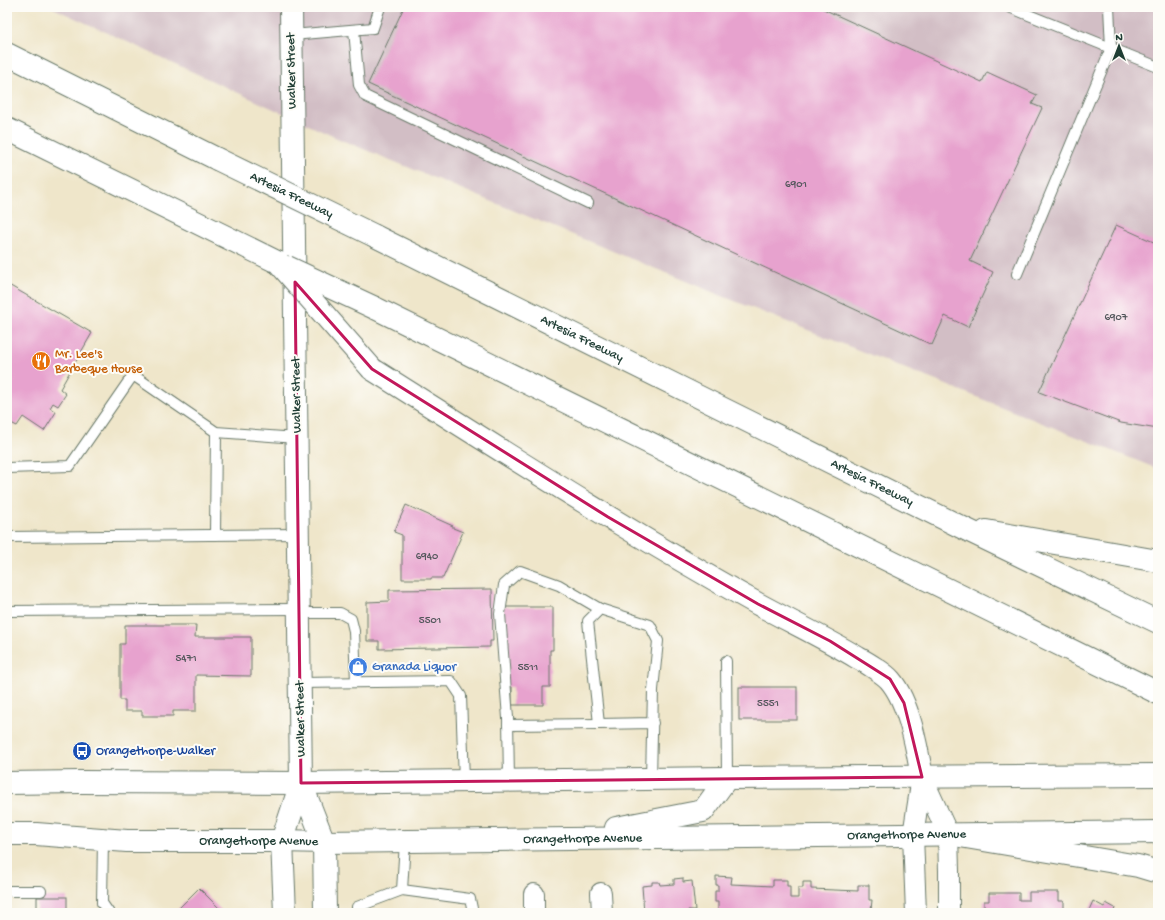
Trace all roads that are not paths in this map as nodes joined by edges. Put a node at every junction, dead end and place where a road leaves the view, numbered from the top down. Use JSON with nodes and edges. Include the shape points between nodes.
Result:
{"nodes":[{"id":1,"x":292,"y":7,"type":"edge"},
{"id":2,"x":380,"y":7,"type":"edge"},
{"id":3,"x":1009,"y":7,"type":"edge"},
{"id":4,"x":1109,"y":7,"type":"edge"},
{"id":5,"x":354,"y":30,"type":"junction"},
{"id":6,"x":292,"y":35,"type":"junction"},
{"id":7,"x":1111,"y":48,"type":"junction"},
{"id":8,"x":7,"y":54,"type":"edge"},
{"id":9,"x":1158,"y":67,"type":"edge"},
{"id":10,"x":7,"y":129,"type":"edge"},
{"id":11,"x":588,"y":203,"type":"dead end"},
{"id":12,"x":279,"y":263,"type":"junction"},
{"id":13,"x":1017,"y":274,"type":"dead end"},
{"id":14,"x":216,"y":432,"type":"junction"},
{"id":15,"x":297,"y":438,"type":"junction"},
{"id":16,"x":7,"y":468,"type":"edge"},
{"id":17,"x":959,"y":526,"type":"junction"},
{"id":18,"x":298,"y":534,"type":"junction"},
{"id":19,"x":215,"y":535,"type":"junction"},
{"id":20,"x":7,"y":537,"type":"edge"},
{"id":21,"x":1158,"y":561,"type":"edge"},
{"id":22,"x":600,"y":609,"type":"junction"},
{"id":23,"x":7,"y":611,"type":"edge"},
{"id":24,"x":299,"y":611,"type":"junction"},
{"id":25,"x":1158,"y":622,"type":"edge"},
{"id":26,"x":726,"y":661,"type":"dead end"},
{"id":27,"x":356,"y":682,"type":"junction"},
{"id":28,"x":300,"y":683,"type":"junction"},
{"id":29,"x":1158,"y":693,"type":"edge"},
{"id":30,"x":652,"y":723,"type":"junction"},
{"id":31,"x":599,"y":724,"type":"junction"},
{"id":32,"x":508,"y":725,"type":"junction"},
{"id":33,"x":1158,"y":775,"type":"edge"},
{"id":34,"x":922,"y":777,"type":"junction"},
{"id":35,"x":727,"y":778,"type":"junction"},
{"id":36,"x":651,"y":779,"type":"junction"},
{"id":37,"x":464,"y":781,"type":"junction"},
{"id":38,"x":509,"y":781,"type":"junction"},
{"id":39,"x":7,"y":783,"type":"edge"},
{"id":40,"x":302,"y":783,"type":"junction"},
{"id":41,"x":1158,"y":832,"type":"edge"},
{"id":42,"x":7,"y":834,"type":"edge"},
{"id":43,"x":948,"y":834,"type":"junction"},
{"id":44,"x":913,"y":835,"type":"junction"},
{"id":45,"x":103,"y":839,"type":"junction"},
{"id":46,"x":566,"y":839,"type":"junction"},
{"id":47,"x":282,"y":841,"type":"junction"},
{"id":48,"x":324,"y":842,"type":"junction"},
{"id":49,"x":405,"y":842,"type":"junction"},
{"id":50,"x":1158,"y":872,"type":"edge"},
{"id":51,"x":402,"y":890,"type":"junction"},
{"id":52,"x":7,"y":891,"type":"edge"},
{"id":53,"x":41,"y":891,"type":"dead end"},
{"id":54,"x":601,"y":893,"type":"dead end"},
{"id":55,"x":109,"y":913,"type":"edge"},
{"id":56,"x":285,"y":913,"type":"edge"},
{"id":57,"x":325,"y":913,"type":"edge"},
{"id":58,"x":357,"y":913,"type":"edge"},
{"id":59,"x":473,"y":913,"type":"edge"},
{"id":60,"x":602,"y":913,"type":"edge"},
{"id":61,"x":916,"y":913,"type":"edge"},
{"id":62,"x":949,"y":913,"type":"edge"}],
"edges":[{"from":1,"to":6,"type":"main road","name":"Walker Street"},
{"from":2,"to":5,"type":"lane","via":[[373,28]]},
{"from":3,"to":7,"type":"lane"},
{"from":4,"to":7,"type":"lane"},
{"from":5,"to":6,"type":"lane"},
{"from":5,"to":11,"type":"lane","via":[[359,85],[365,96]]},
{"from":6,"to":15,"type":"main road","name":"Walker Street"},
{"from":7,"to":9,"type":"lane"},
{"from":7,"to":13,"type":"lane"},
{"from":8,"to":17,"type":"main road","name":"Artesia Freeway","bridge":true},
{"from":10,"to":12,"type":"main road"},
{"from":12,"to":29,"type":"main road","bridge":true},
{"from":12,"to":34,"type":"main road","bridge":true,"via":[[372,369],[608,517],[758,604],[830,641],[890,679],[904,703]]},
{"from":14,"to":15,"type":"lane"},
{"from":14,"to":16,"type":"lane","via":[[133,375],[70,466]]},
{"from":14,"to":19,"type":"lane"},
{"from":15,"to":18,"type":"main road","name":"Walker Street"},
{"from":17,"to":21,"type":"main road"},
{"from":17,"to":25,"type":"main road","name":"Artesia Freeway"},
{"from":18,"to":19,"type":"lane"},
{"from":18,"to":24,"type":"main road","name":"Walker Street"},
{"from":19,"to":20,"type":"lane"},
{"from":22,"to":30,"type":"lane","via":[[650,625],[658,641]]},
{"from":22,"to":31,"type":"lane","via":[[588,621]]},
{"from":22,"to":32,"type":"lane","via":[[559,585],[520,571],[504,585],[500,614]]},
{"from":23,"to":24,"type":"lane"},
{"from":24,"to":27,"type":"lane","via":[[340,613],[351,619],[354,631]]},
{"from":24,"to":28,"type":"main road","name":"Walker Street"},
{"from":26,"to":35,"type":"lane"},
{"from":27,"to":28,"type":"lane"},
{"from":27,"to":37,"type":"lane","via":[[451,680],[461,696]]},
{"from":28,"to":40,"type":"main road","name":"Walker Street"},
{"from":30,"to":31,"type":"lane"},
{"from":30,"to":36,"type":"lane"},
{"from":31,"to":32,"type":"lane"},
{"from":32,"to":38,"type":"lane"},
{"from":33,"to":34,"type":"main road"},
{"from":34,"to":35,"type":"main road"},
{"from":34,"to":43,"type":"street"},
{"from":34,"to":44,"type":"street"},
{"from":35,"to":36,"type":"main road"},
{"from":35,"to":46,"type":"main road","via":[[703,810]]},
{"from":36,"to":38,"type":"main road"},
{"from":37,"to":38,"type":"main road"},
{"from":37,"to":40,"type":"main road"},
{"from":39,"to":40,"type":"main road"},
{"from":40,"to":47,"type":"main road","name":"Walker Street"},
{"from":40,"to":48,"type":"main road","name":"Walker Street"},
{"from":41,"to":43,"type":"main road","name":"Orangethorpe Avenue"},
{"from":42,"to":45,"type":"main road","name":"Orangethorpe Avenue"},
{"from":43,"to":44,"type":"main road","name":"Orangethorpe Avenue"},
{"from":43,"to":50,"type":"main road","via":[[1138,866]]},
{"from":43,"to":62,"type":"street"},
{"from":44,"to":46,"type":"main road","name":"Orangethorpe Avenue"},
{"from":44,"to":61,"type":"street"},
{"from":45,"to":47,"type":"main road","name":"Orangethorpe Avenue"},
{"from":45,"to":55,"type":"lane","via":[[102,903]]},
{"from":46,"to":49,"type":"main road","name":"Orangethorpe Avenue"},
{"from":47,"to":48,"type":"main road","name":"Orangethorpe Avenue"},
{"from":47,"to":56,"type":"main road","name":"Walker Street"},
{"from":48,"to":49,"type":"main road","name":"Orangethorpe Avenue"},
{"from":48,"to":57,"type":"main road","name":"Walker Street"},
{"from":49,"to":51,"type":"lane"},
{"from":51,"to":58,"type":"lane","via":[[357,907]]},
{"from":51,"to":59,"type":"lane","via":[[470,899]]},
{"from":52,"to":53,"type":"lane"},
{"from":54,"to":60,"type":"street"}]}
